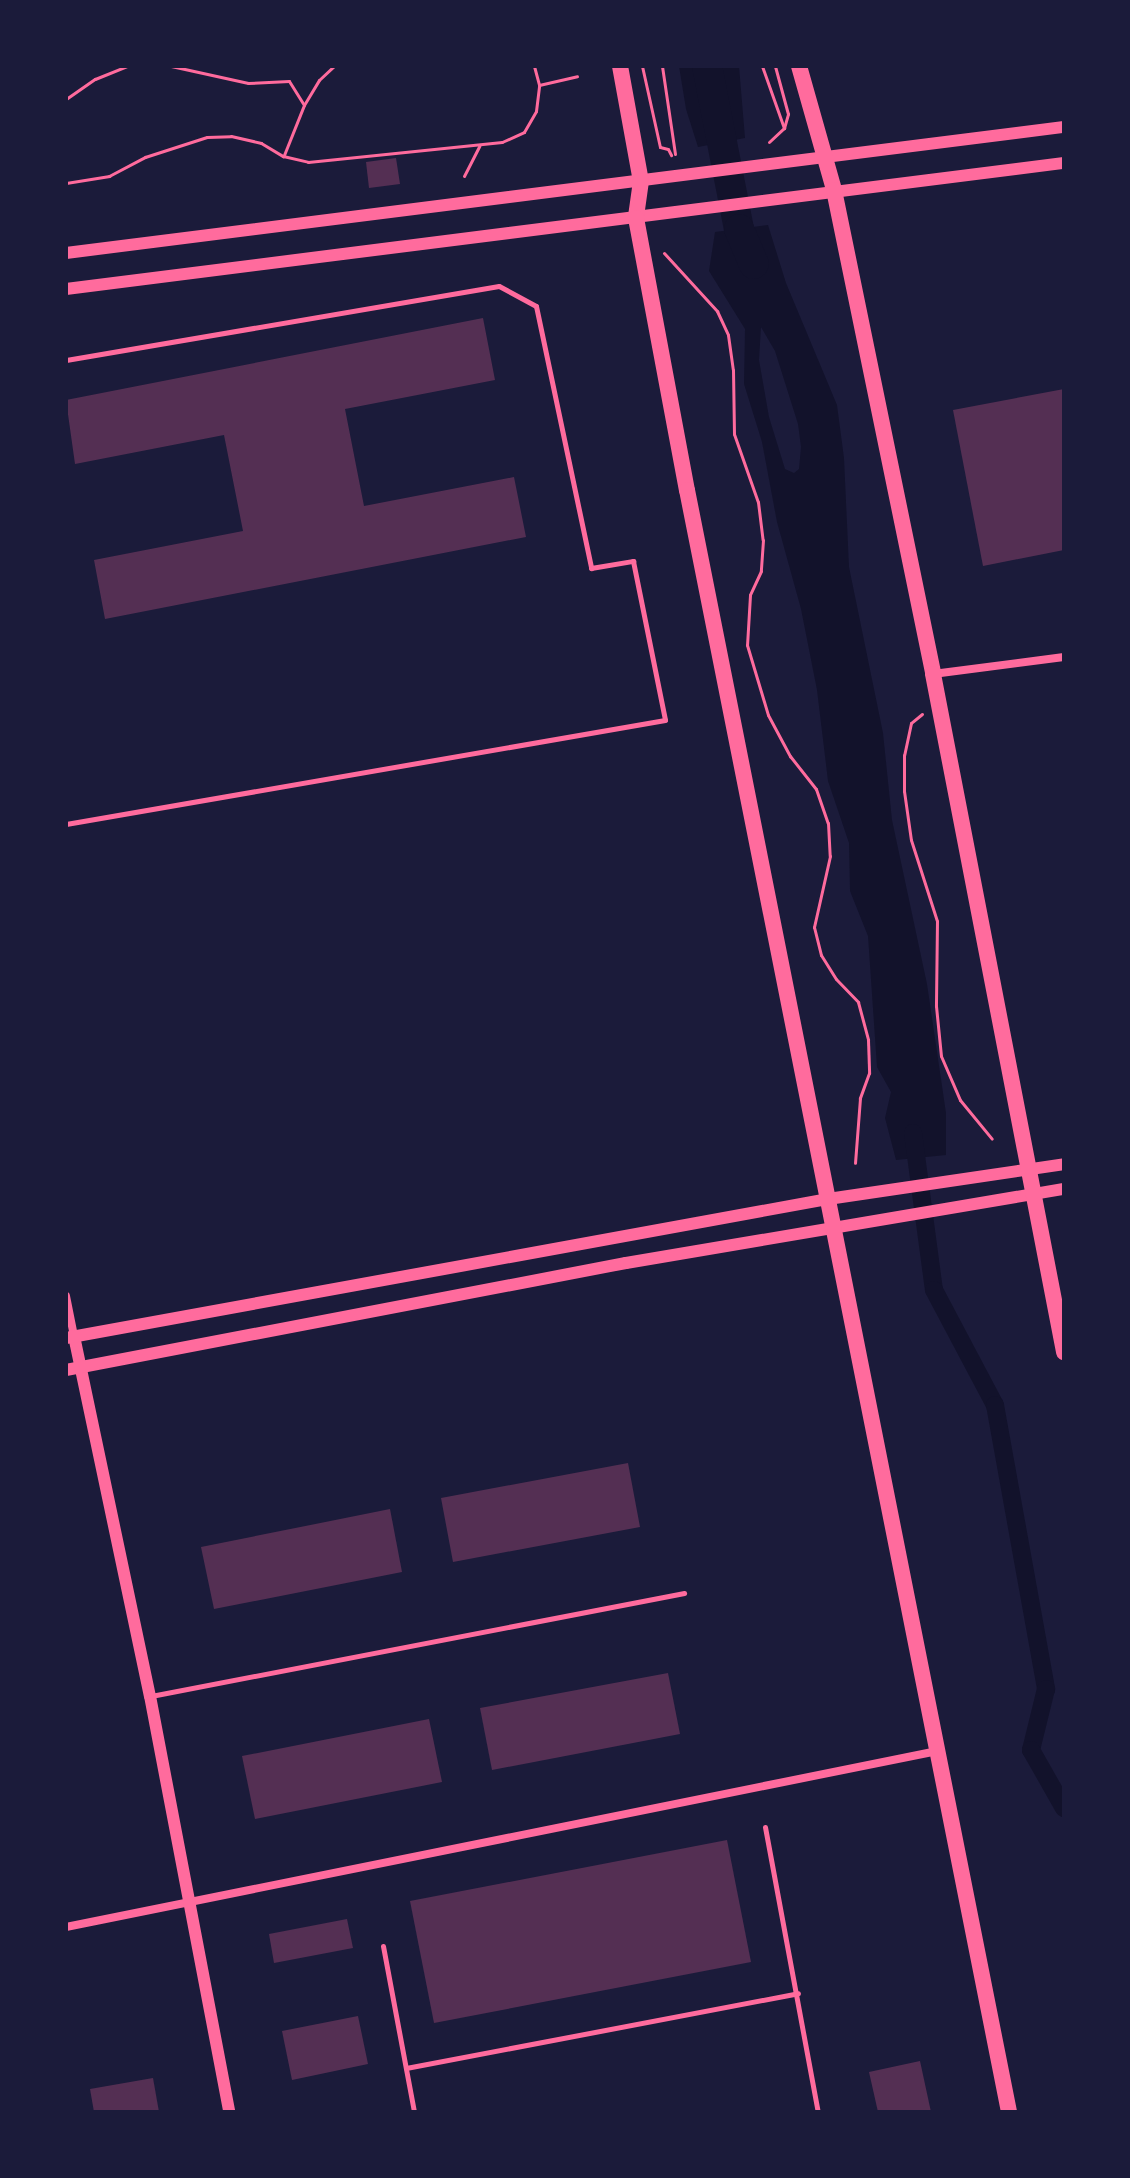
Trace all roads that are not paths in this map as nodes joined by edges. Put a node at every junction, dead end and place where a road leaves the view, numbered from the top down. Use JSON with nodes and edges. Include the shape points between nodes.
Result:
{"nodes":[{"id":1,"x":620,"y":66,"type":"edge"},
{"id":2,"x":799,"y":66,"type":"edge"},
{"id":3,"x":1064,"y":127,"type":"edge"},
{"id":4,"x":826,"y":157,"type":"junction"},
{"id":5,"x":1064,"y":163,"type":"edge"},
{"id":6,"x":641,"y":181,"type":"junction"},
{"id":7,"x":834,"y":190,"type":"junction"},
{"id":8,"x":636,"y":218,"type":"junction"},
{"id":9,"x":66,"y":253,"type":"edge"},
{"id":10,"x":66,"y":289,"type":"edge"},
{"id":11,"x":66,"y":360,"type":"edge"},
{"id":12,"x":1064,"y":657,"type":"edge"},
{"id":13,"x":933,"y":674,"type":"junction"},
{"id":14,"x":66,"y":824,"type":"edge"},
{"id":15,"x":1064,"y":1164,"type":"edge"},
{"id":16,"x":1030,"y":1170,"type":"junction"},
{"id":17,"x":1064,"y":1189,"type":"edge"},
{"id":18,"x":1034,"y":1193,"type":"junction"},
{"id":19,"x":828,"y":1199,"type":"junction"},
{"id":20,"x":833,"y":1227,"type":"junction"},
{"id":21,"x":66,"y":1296,"type":"edge"},
{"id":22,"x":70,"y":1337,"type":"edge"},
{"id":23,"x":1064,"y":1352,"type":"edge"},
{"id":24,"x":80,"y":1367,"type":"junction"},
{"id":25,"x":66,"y":1370,"type":"edge"},
{"id":26,"x":684,"y":1593,"type":"dead end"},
{"id":27,"x":150,"y":1696,"type":"junction"},
{"id":28,"x":938,"y":1751,"type":"junction"},
{"id":29,"x":765,"y":1827,"type":"dead end"},
{"id":30,"x":190,"y":1902,"type":"junction"},
{"id":31,"x":66,"y":1927,"type":"edge"},
{"id":32,"x":383,"y":1946,"type":"dead end"},
{"id":33,"x":798,"y":1993,"type":"junction"},
{"id":34,"x":406,"y":2068,"type":"junction"},
{"id":35,"x":229,"y":2112,"type":"edge"},
{"id":36,"x":414,"y":2112,"type":"edge"},
{"id":37,"x":818,"y":2112,"type":"edge"},
{"id":38,"x":1009,"y":2112,"type":"edge"}],
"edges":[{"from":1,"to":6,"type":"main road"},
{"from":2,"to":4,"type":"main road"},
{"from":3,"to":4,"type":"street"},
{"from":4,"to":6,"type":"street"},
{"from":4,"to":7,"type":"main road"},
{"from":5,"to":7,"type":"street"},
{"from":6,"to":8,"type":"main road"},
{"from":6,"to":9,"type":"street"},
{"from":7,"to":8,"type":"street"},
{"from":7,"to":13,"type":"main road"},
{"from":8,"to":10,"type":"street"},
{"from":8,"to":19,"type":"main road"},
{"from":11,"to":14,"type":"lane","via":[[499,286],[536,306],[591,568],[633,561],[665,720]]},
{"from":12,"to":13,"type":"street"},
{"from":13,"to":16,"type":"main road"},
{"from":15,"to":16,"type":"street"},
{"from":16,"to":18,"type":"main road"},
{"from":16,"to":19,"type":"street"},
{"from":17,"to":18,"type":"street"},
{"from":18,"to":20,"type":"street"},
{"from":18,"to":23,"type":"main road"},
{"from":19,"to":20,"type":"main road"},
{"from":19,"to":22,"type":"street"},
{"from":20,"to":24,"type":"street"},
{"from":20,"to":28,"type":"main road"},
{"from":21,"to":22,"type":"street"},
{"from":22,"to":24,"type":"street"},
{"from":24,"to":25,"type":"street"},
{"from":24,"to":27,"type":"street"},
{"from":26,"to":27,"type":"lane"},
{"from":27,"to":30,"type":"street"},
{"from":28,"to":30,"type":"street"},
{"from":28,"to":38,"type":"main road"},
{"from":29,"to":33,"type":"lane"},
{"from":30,"to":31,"type":"street"},
{"from":30,"to":35,"type":"street"},
{"from":32,"to":34,"type":"lane"},
{"from":33,"to":34,"type":"lane"},
{"from":33,"to":37,"type":"lane"},
{"from":34,"to":36,"type":"lane"}]}
